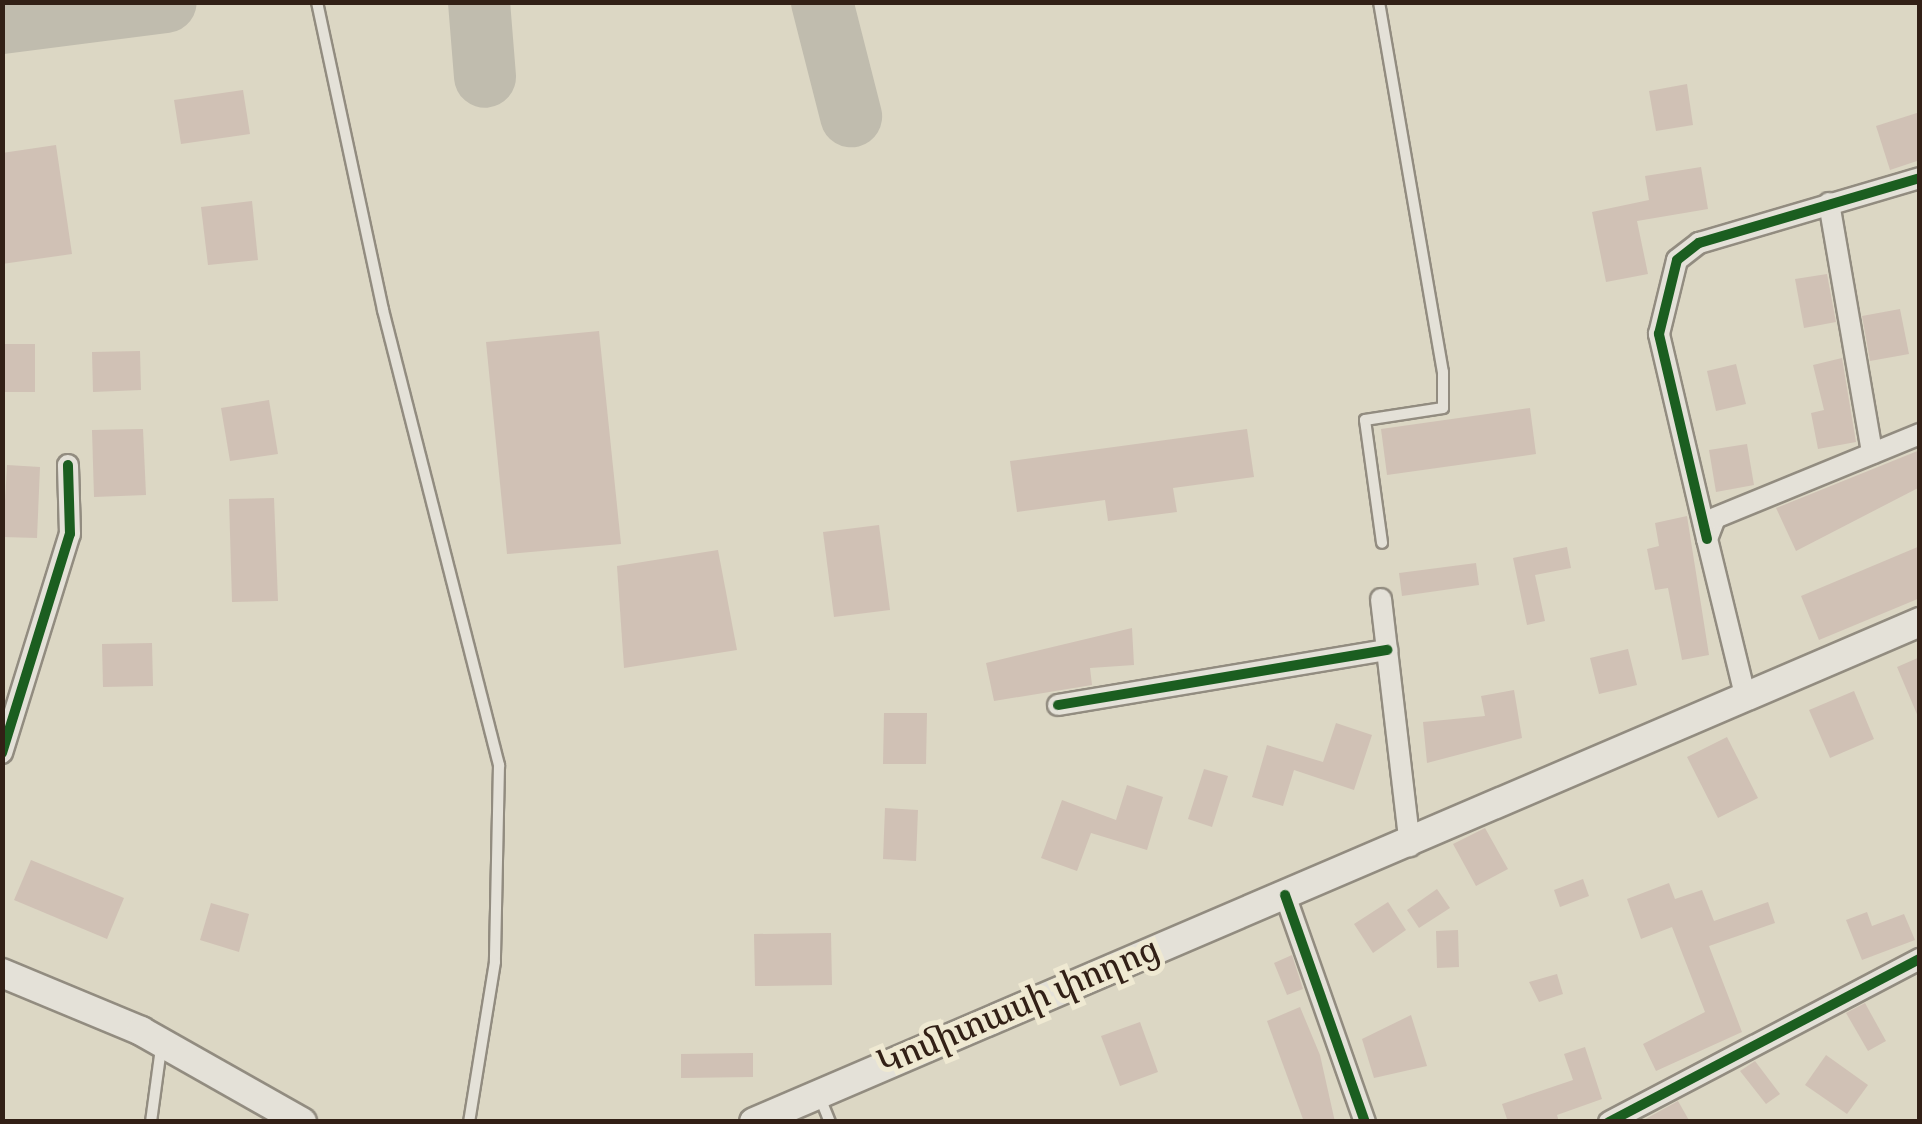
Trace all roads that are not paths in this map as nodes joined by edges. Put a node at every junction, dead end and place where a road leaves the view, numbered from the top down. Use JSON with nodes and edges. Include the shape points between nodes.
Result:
{"nodes":[{"id":1,"x":317,"y":2,"type":"edge"},
{"id":2,"x":1379,"y":2,"type":"edge"},
{"id":3,"x":1920,"y":178,"type":"edge"},
{"id":4,"x":1829,"y":203,"type":"junction"},
{"id":5,"x":1920,"y":434,"type":"edge"},
{"id":6,"x":1872,"y":453,"type":"junction"},
{"id":7,"x":68,"y":465,"type":"dead end"},
{"id":8,"x":1707,"y":539,"type":"junction"},
{"id":9,"x":1382,"y":543,"type":"dead end"},
{"id":10,"x":1381,"y":599,"type":"dead end"},
{"id":11,"x":1920,"y":622,"type":"edge"},
{"id":12,"x":1387,"y":650,"type":"junction"},
{"id":13,"x":1746,"y":699,"type":"junction"},
{"id":14,"x":1058,"y":705,"type":"dead end"},
{"id":15,"x":2,"y":753,"type":"edge"},
{"id":16,"x":1410,"y":846,"type":"junction"},
{"id":17,"x":1285,"y":895,"type":"junction"},
{"id":18,"x":1920,"y":959,"type":"edge"},
{"id":19,"x":2,"y":973,"type":"edge"},
{"id":20,"x":162,"y":1043,"type":"junction"},
{"id":21,"x":818,"y":1094,"type":"junction"},
{"id":22,"x":150,"y":1122,"type":"edge"},
{"id":23,"x":302,"y":1122,"type":"edge"},
{"id":24,"x":469,"y":1122,"type":"edge"},
{"id":25,"x":754,"y":1122,"type":"edge"},
{"id":26,"x":830,"y":1122,"type":"edge"},
{"id":27,"x":1365,"y":1122,"type":"edge"},
{"id":28,"x":1608,"y":1122,"type":"edge"}],
"edges":[{"from":1,"to":24,"type":"lane","via":[[382,310],[499,765],[495,962]]},
{"from":2,"to":9,"type":"lane","via":[[1443,372],[1443,408],[1366,420]]},
{"from":3,"to":4,"type":"street"},
{"from":4,"to":6,"type":"street"},
{"from":4,"to":8,"type":"street","via":[[1698,242],[1677,260],[1662,298],[1679,442]]},
{"from":5,"to":6,"type":"street"},
{"from":6,"to":8,"type":"street","via":[[1715,518]]},
{"from":7,"to":15,"type":"street","via":[[70,534]]},
{"from":8,"to":13,"type":"street"},
{"from":10,"to":12,"type":"street"},
{"from":11,"to":13,"type":"main road","name":"Կոմիտասի փողոց"},
{"from":12,"to":14,"type":"street"},
{"from":12,"to":16,"type":"street"},
{"from":13,"to":16,"type":"main road","name":"Կոմիտասի փողոց"},
{"from":16,"to":17,"type":"main road","name":"Կոմիտասի փողոց"},
{"from":17,"to":21,"type":"main road","name":"Կոմիտասի փողոց"},
{"from":17,"to":27,"type":"street"},
{"from":18,"to":28,"type":"street"},
{"from":19,"to":20,"type":"main road"},
{"from":20,"to":22,"type":"lane"},
{"from":20,"to":23,"type":"main road"},
{"from":21,"to":25,"type":"main road","name":"Կոմիտասի փողոց"},
{"from":21,"to":26,"type":"lane"}]}
